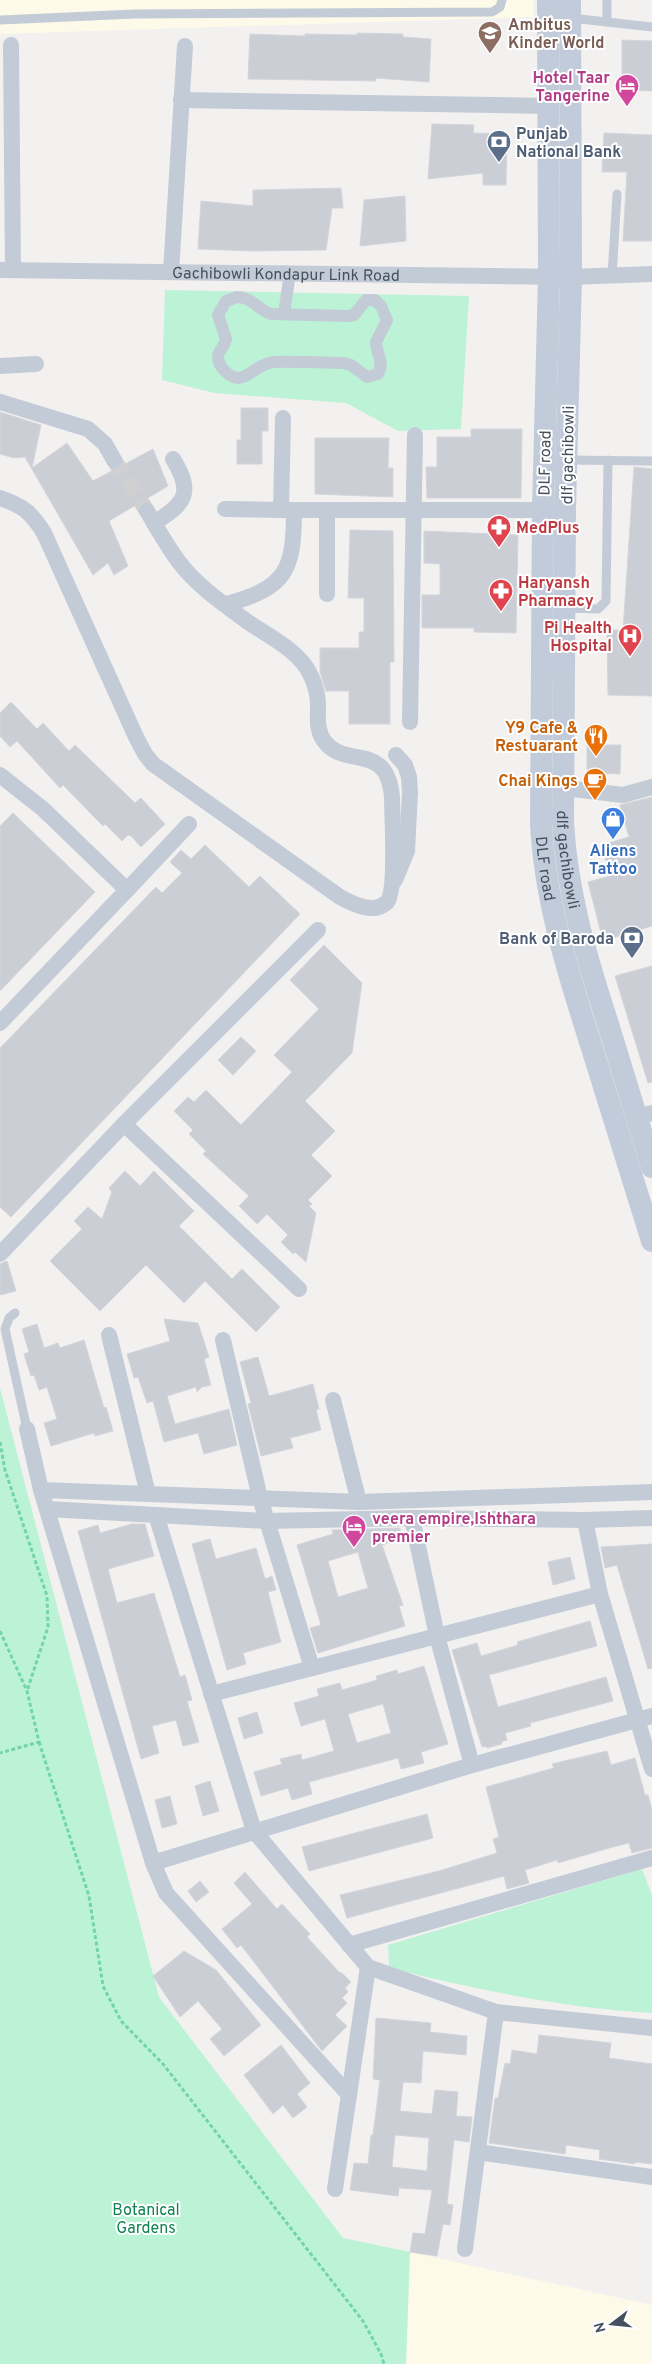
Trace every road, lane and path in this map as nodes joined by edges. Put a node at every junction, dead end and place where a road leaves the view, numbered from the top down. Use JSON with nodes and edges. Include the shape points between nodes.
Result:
{"nodes":[{"id":1,"x":502,"y":0,"type":"edge"},
{"id":2,"x":548,"y":0,"type":"edge"},
{"id":3,"x":607,"y":0,"type":"edge"},
{"id":4,"x":571,"y":9,"type":"edge"},
{"id":5,"x":0,"y":20,"type":"edge"},
{"id":6,"x":608,"y":22,"type":"junction"},
{"id":7,"x":652,"y":27,"type":"edge"},
{"id":8,"x":11,"y":45,"type":"dead end"},
{"id":9,"x":185,"y":46,"type":"dead end"},
{"id":10,"x":180,"y":100,"type":"junction"},
{"id":11,"x":6,"y":102,"type":"edge"},
{"id":12,"x":549,"y":106,"type":"junction"},
{"id":13,"x":617,"y":194,"type":"dead end"},
{"id":14,"x":6,"y":269,"type":"edge"},
{"id":15,"x":171,"y":272,"type":"junction"},
{"id":16,"x":290,"y":273,"type":"junction"},
{"id":17,"x":652,"y":274,"type":"edge"},
{"id":18,"x":612,"y":276,"type":"junction"},
{"id":19,"x":549,"y":277,"type":"junction"},
{"id":20,"x":571,"y":277,"type":"junction"},
{"id":21,"x":284,"y":314,"type":"junction"},
{"id":22,"x":36,"y":364,"type":"dead end"},
{"id":23,"x":0,"y":366,"type":"edge"},
{"id":24,"x":0,"y":402,"type":"edge"},
{"id":25,"x":283,"y":418,"type":"dead end"},
{"id":26,"x":415,"y":436,"type":"dead end"},
{"id":27,"x":114,"y":460,"type":"tunnel mouth"},
{"id":28,"x":172,"y":460,"type":"dead end"},
{"id":29,"x":567,"y":460,"type":"junction"},
{"id":30,"x":608,"y":460,"type":"junction"},
{"id":31,"x":652,"y":461,"type":"edge"},
{"id":32,"x":0,"y":498,"type":"edge"},
{"id":33,"x":225,"y":510,"type":"dead end"},
{"id":34,"x":288,"y":510,"type":"junction"},
{"id":35,"x":327,"y":510,"type":"junction"},
{"id":36,"x":413,"y":510,"type":"junction"},
{"id":37,"x":543,"y":510,"type":"junction"},
{"id":38,"x":327,"y":594,"type":"dead end"},
{"id":39,"x":226,"y":604,"type":"junction"},
{"id":40,"x":565,"y":608,"type":"junction"},
{"id":41,"x":410,"y":722,"type":"dead end"},
{"id":42,"x":396,"y":755,"type":"dead end"},
{"id":43,"x":2,"y":779,"type":"edge"},
{"id":44,"x":652,"y":787,"type":"edge"},
{"id":45,"x":564,"y":788,"type":"junction"},
{"id":46,"x":189,"y":824,"type":"dead end"},
{"id":47,"x":393,"y":884,"type":"junction"},
{"id":48,"x":127,"y":890,"type":"junction"},
{"id":49,"x":318,"y":930,"type":"dead end"},
{"id":50,"x":0,"y":1023,"type":"edge"},
{"id":51,"x":644,"y":1115,"type":"edge"},
{"id":52,"x":124,"y":1124,"type":"junction"},
{"id":53,"x":652,"y":1167,"type":"edge"},
{"id":54,"x":652,"y":1241,"type":"edge"},
{"id":55,"x":3,"y":1247,"type":"edge"},
{"id":56,"x":299,"y":1289,"type":"dead end"},
{"id":57,"x":15,"y":1313,"type":"dead end"},
{"id":58,"x":109,"y":1335,"type":"dead end"},
{"id":59,"x":223,"y":1340,"type":"dead end"},
{"id":60,"x":333,"y":1400,"type":"dead end"},
{"id":61,"x":27,"y":1429,"type":"joint"},
{"id":62,"x":0,"y":1442,"type":"edge"},
{"id":63,"x":41,"y":1490,"type":"junction"},
{"id":64,"x":652,"y":1492,"type":"edge"},
{"id":65,"x":148,"y":1494,"type":"junction"},
{"id":66,"x":260,"y":1498,"type":"junction"},
{"id":67,"x":359,"y":1502,"type":"junction"},
{"id":68,"x":47,"y":1509,"type":"junction"},
{"id":69,"x":156,"y":1515,"type":"junction"},
{"id":70,"x":412,"y":1518,"type":"junction"},
{"id":71,"x":652,"y":1518,"type":"edge"},
{"id":72,"x":585,"y":1520,"type":"junction"},
{"id":73,"x":266,"y":1521,"type":"junction"},
{"id":74,"x":600,"y":1594,"type":"junction"},
{"id":75,"x":0,"y":1631,"type":"edge"},
{"id":76,"x":437,"y":1636,"type":"junction"},
{"id":77,"x":312,"y":1668,"type":"junction"},
{"id":78,"x":27,"y":1691,"type":"junction"},
{"id":79,"x":211,"y":1694,"type":"junction"},
{"id":80,"x":645,"y":1718,"type":"edge"},
{"id":81,"x":39,"y":1742,"type":"junction"},
{"id":82,"x":0,"y":1753,"type":"edge"},
{"id":83,"x":472,"y":1765,"type":"junction"},
{"id":84,"x":652,"y":1768,"type":"edge"},
{"id":85,"x":254,"y":1831,"type":"junction"},
{"id":86,"x":652,"y":1858,"type":"edge"},
{"id":87,"x":153,"y":1863,"type":"junction"},
{"id":88,"x":349,"y":1945,"type":"junction"},
{"id":89,"x":368,"y":1967,"type":"junction"},
{"id":90,"x":496,"y":2012,"type":"junction"},
{"id":91,"x":652,"y":2028,"type":"edge"},
{"id":92,"x":349,"y":2095,"type":"junction"},
{"id":93,"x":478,"y":2152,"type":"junction"},
{"id":94,"x":652,"y":2177,"type":"edge"},
{"id":95,"x":335,"y":2189,"type":"dead end"},
{"id":96,"x":466,"y":2249,"type":"dead end"},
{"id":97,"x":384,"y":2364,"type":"edge"}],
"edges":[{"from":1,"to":5,"type":"lane","via":[[500,7],[492,12],[135,14]]},
{"from":2,"to":12,"type":"main road","name":"DLF road"},
{"from":3,"to":6,"type":"lane"},
{"from":4,"to":6,"type":"lane"},
{"from":4,"to":20,"type":"main road","name":"dlf gachibowli"},
{"from":6,"to":7,"type":"lane"},
{"from":8,"to":11,"type":"street"},
{"from":9,"to":10,"type":"street"},
{"from":10,"to":12,"type":"street"},
{"from":10,"to":15,"type":"street"},
{"from":11,"to":14,"type":"street"},
{"from":12,"to":19,"type":"main road","name":"DLF road"},
{"from":13,"to":18,"type":"lane"},
{"from":14,"to":15,"type":"street","name":"Gachibowli Kondapur Link Road"},
{"from":15,"to":16,"type":"street","name":"Gachibowli Kondapur Link Road"},
{"from":16,"to":19,"type":"street","name":"Gachibowli Kondapur Link Road"},
{"from":16,"to":21,"type":"street"},
{"from":17,"to":18,"type":"street","name":"Gachibowli Kondapur Link Road"},
{"from":18,"to":20,"type":"street","name":"Gachibowli Kondapur Link Road"},
{"from":19,"to":20,"type":"street","name":"Gachibowli Kondapur Link Road"},
{"from":19,"to":37,"type":"main road","name":"DLF road"},
{"from":20,"to":29,"type":"main road","name":"dlf gachibowli"},
{"from":21,"to":21,"type":"street","via":[[350,316],[366,300],[375,300],[387,320],[376,342],[381,362],[379,371],[367,377],[344,363],[275,362],[263,364],[246,377],[238,378],[223,369],[218,358],[226,339],[218,315],[226,301],[248,298],[262,311]]},
{"from":22,"to":23,"type":"street"},
{"from":24,"to":27,"type":"street","via":[[88,428],[105,444]]},
{"from":25,"to":34,"type":"street"},
{"from":26,"to":36,"type":"street"},
{"from":28,"to":39,"type":"street","via":[[183,477],[183,501],[168,514],[151,517],[180,563]]},
{"from":29,"to":30,"type":"lane"},
{"from":29,"to":40,"type":"main road","name":"dlf gachibowli"},
{"from":30,"to":31,"type":"lane"},
{"from":30,"to":40,"type":"lane","via":[[606,601],[598,609]]},
{"from":32,"to":47,"type":"street","via":[[19,504],[44,532],[136,737],[153,764],[351,903],[362,907],[382,906],[388,901]]},
{"from":33,"to":34,"type":"street"},
{"from":34,"to":35,"type":"street"},
{"from":34,"to":39,"type":"street","via":[[292,548],[280,579],[260,594]]},
{"from":35,"to":36,"type":"street"},
{"from":35,"to":38,"type":"street"},
{"from":36,"to":37,"type":"street"},
{"from":36,"to":41,"type":"street"},
{"from":37,"to":54,"type":"main road","name":"DLF road","via":[[543,864],[570,980]]},
{"from":39,"to":47,"type":"street","via":[[280,642],[304,664],[316,692],[319,730],[324,742],[339,751],[372,761],[386,775],[392,797]]},
{"from":40,"to":45,"type":"main road","name":"dlf gachibowli"},
{"from":42,"to":47,"type":"street","via":[[405,765],[409,777],[410,826],[407,851]]},
{"from":43,"to":48,"type":"street","via":[[43,809]]},
{"from":44,"to":45,"type":"street","via":[[623,796]]},
{"from":45,"to":51,"type":"main road","name":"dlf gachibowli","via":[[565,862],[573,903],[592,973]]},
{"from":46,"to":48,"type":"street"},
{"from":48,"to":50,"type":"street"},
{"from":49,"to":52,"type":"street"},
{"from":51,"to":53,"type":"main road","name":"dlf gachibowli"},
{"from":52,"to":55,"type":"street"},
{"from":52,"to":56,"type":"street"},
{"from":57,"to":61,"type":"lane","via":[[5,1328]]},
{"from":58,"to":65,"type":"street"},
{"from":59,"to":66,"type":"street"},
{"from":60,"to":67,"type":"street"},
{"from":61,"to":63,"type":"street"},
{"from":62,"to":78,"type":"path","via":[[5,1470],[47,1596],[48,1628]]},
{"from":63,"to":65,"type":"street"},
{"from":63,"to":68,"type":"street"},
{"from":64,"to":67,"type":"street"},
{"from":65,"to":66,"type":"street"},
{"from":66,"to":67,"type":"street"},
{"from":66,"to":73,"type":"street"},
{"from":68,"to":69,"type":"street"},
{"from":68,"to":87,"type":"street"},
{"from":69,"to":73,"type":"street"},
{"from":69,"to":79,"type":"street"},
{"from":70,"to":72,"type":"street"},
{"from":70,"to":73,"type":"street"},
{"from":70,"to":76,"type":"street"},
{"from":71,"to":72,"type":"street"},
{"from":72,"to":74,"type":"street"},
{"from":73,"to":77,"type":"street"},
{"from":74,"to":76,"type":"street"},
{"from":74,"to":80,"type":"street"},
{"from":75,"to":78,"type":"path"},
{"from":76,"to":77,"type":"street"},
{"from":76,"to":83,"type":"street"},
{"from":77,"to":79,"type":"street"},
{"from":78,"to":81,"type":"path"},
{"from":79,"to":85,"type":"street"},
{"from":80,"to":83,"type":"street"},
{"from":80,"to":84,"type":"street"},
{"from":81,"to":82,"type":"path"},
{"from":81,"to":97,"type":"path","via":[[89,1896],[103,1986],[121,2021],[163,2064],[364,2321]]},
{"from":83,"to":85,"type":"street"},
{"from":85,"to":87,"type":"street"},
{"from":85,"to":88,"type":"street"},
{"from":86,"to":88,"type":"street"},
{"from":87,"to":92,"type":"street","via":[[166,1893]]},
{"from":88,"to":89,"type":"street"},
{"from":89,"to":90,"type":"street"},
{"from":89,"to":92,"type":"street"},
{"from":90,"to":91,"type":"street"},
{"from":90,"to":93,"type":"street"},
{"from":92,"to":95,"type":"street"},
{"from":93,"to":94,"type":"street"},
{"from":93,"to":96,"type":"street"}]}
